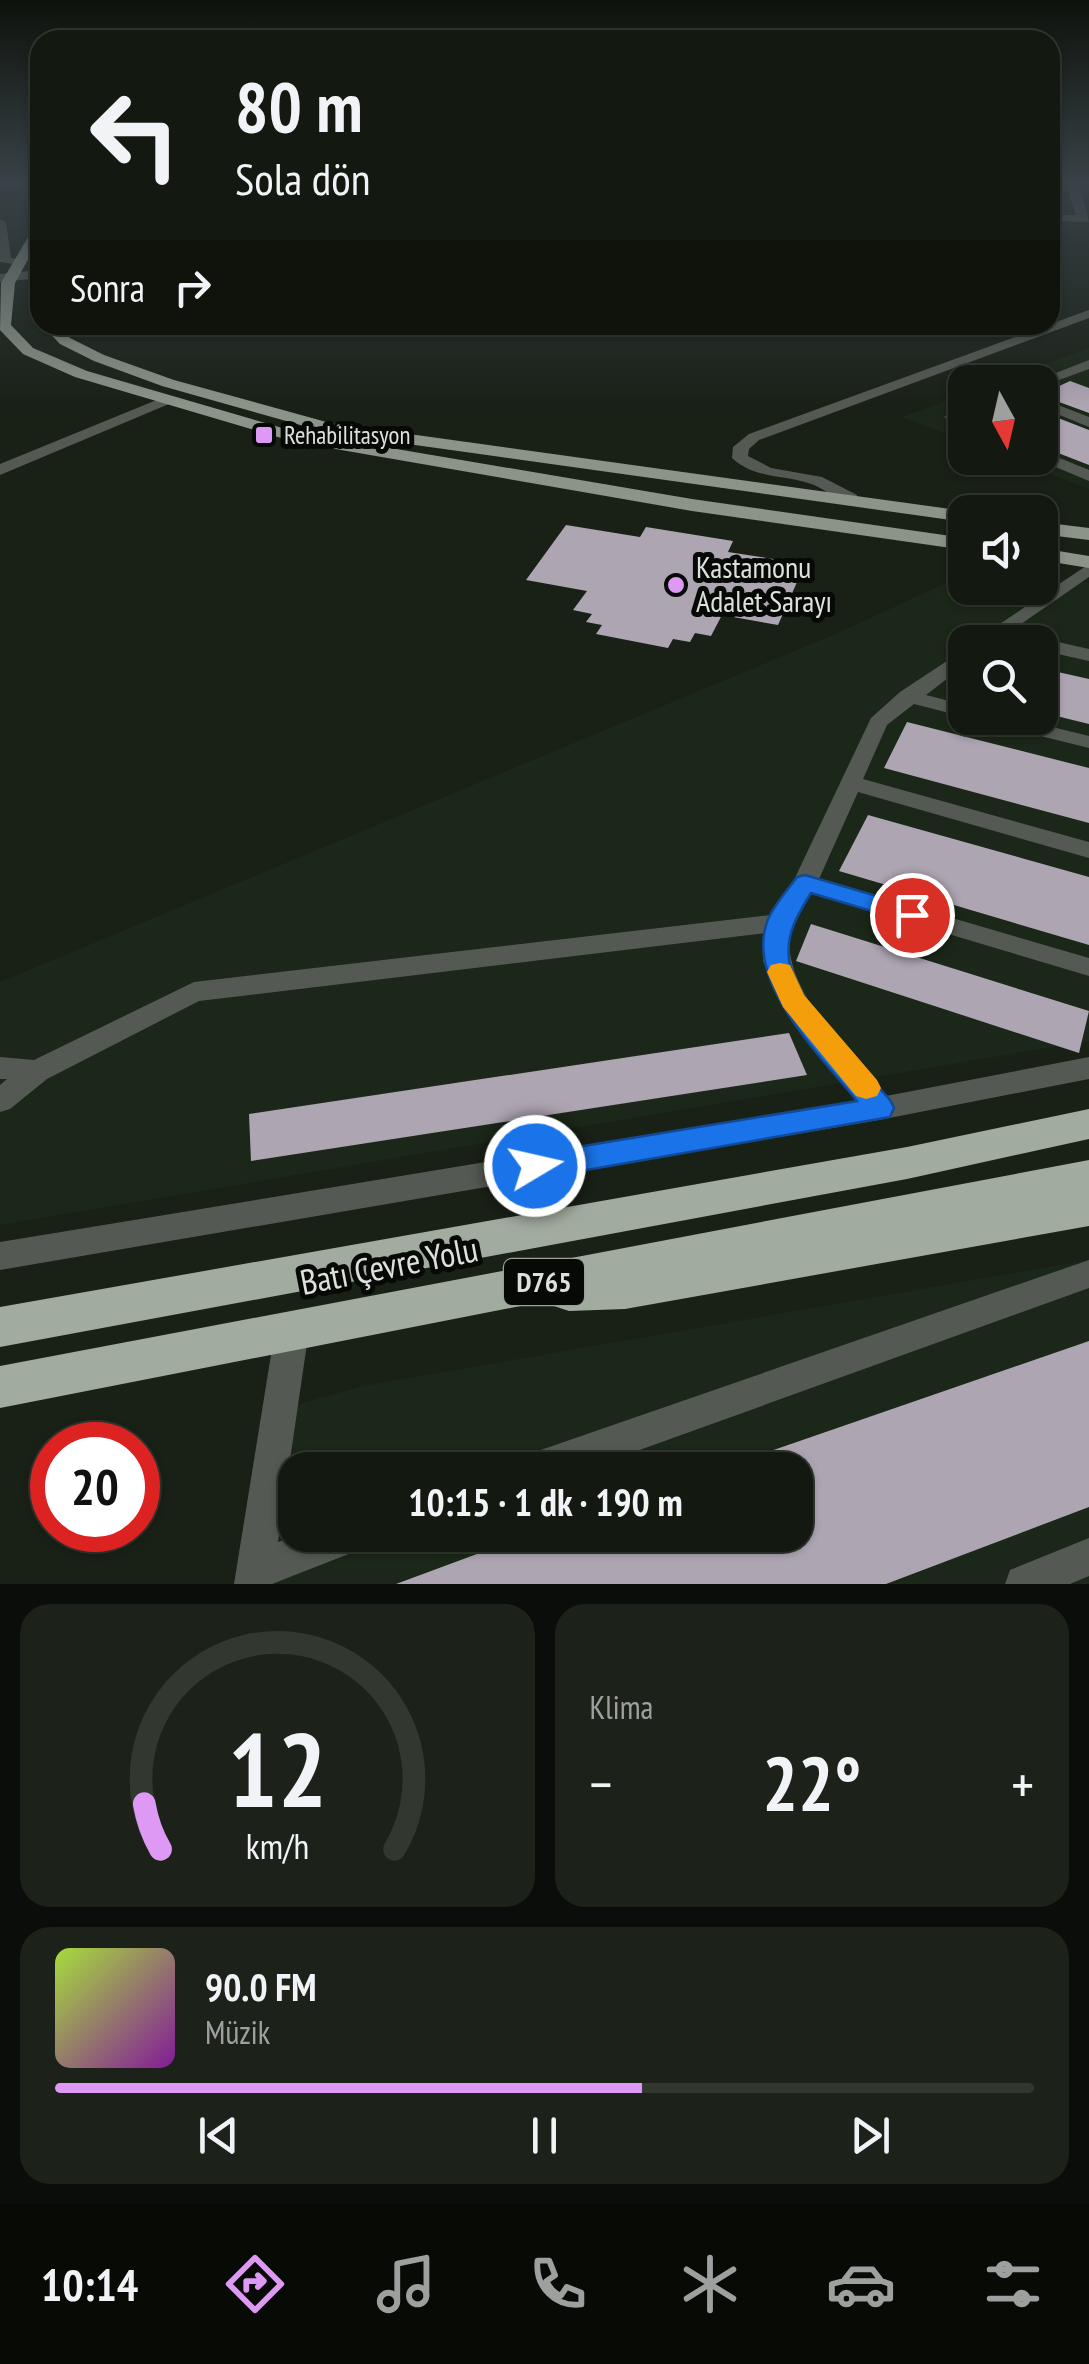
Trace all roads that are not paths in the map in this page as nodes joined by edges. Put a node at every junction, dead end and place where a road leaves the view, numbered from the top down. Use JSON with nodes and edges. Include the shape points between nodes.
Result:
{"nodes":[{"id":1,"x":7,"y":260,"type":"edge"},
{"id":2,"x":30,"y":278,"type":"edge"},
{"id":3,"x":30,"y":285,"type":"edge"},
{"id":4,"x":3,"y":287,"type":"edge"},
{"id":5,"x":1089,"y":314,"type":"edge"},
{"id":6,"x":1060,"y":325,"type":"edge"},
{"id":7,"x":58,"y":335,"type":"edge"},
{"id":8,"x":1032,"y":335,"type":"edge"},
{"id":9,"x":1085,"y":368,"type":"edge"},
{"id":10,"x":1058,"y":376,"type":"edge"},
{"id":11,"x":164,"y":402,"type":"junction"},
{"id":12,"x":1058,"y":409,"type":"edge"},
{"id":13,"x":1089,"y":422,"type":"edge"},
{"id":14,"x":1058,"y":462,"type":"edge"},
{"id":15,"x":0,"y":470,"type":"edge"},
{"id":16,"x":1089,"y":476,"type":"edge"},
{"id":17,"x":711,"y":481,"type":"junction"},
{"id":18,"x":851,"y":500,"type":"junction"},
{"id":19,"x":692,"y":505,"type":"junction"},
{"id":20,"x":948,"y":514,"type":"edge"},
{"id":21,"x":846,"y":529,"type":"junction"},
{"id":22,"x":1058,"y":530,"type":"edge"},
{"id":23,"x":1089,"y":534,"type":"edge"},
{"id":24,"x":948,"y":542,"type":"edge"},
{"id":25,"x":1058,"y":561,"type":"edge"},
{"id":26,"x":1087,"y":572,"type":"edge"},
{"id":27,"x":1008,"y":625,"type":"edge"},
{"id":28,"x":1058,"y":648,"type":"edge"},
{"id":29,"x":1089,"y":655,"type":"edge"},
{"id":30,"x":948,"y":667,"type":"edge"},
{"id":31,"x":907,"y":696,"type":"junction"},
{"id":32,"x":948,"y":707,"type":"edge"},
{"id":33,"x":1058,"y":734,"type":"edge"},
{"id":34,"x":1089,"y":742,"type":"edge"},
{"id":35,"x":852,"y":784,"type":"junction"},
{"id":36,"x":1089,"y":850,"type":"edge"},
{"id":37,"x":805,"y":883,"type":"junction"},
{"id":38,"x":779,"y":923,"type":"junction"},
{"id":39,"x":1089,"y":968,"type":"edge"},
{"id":40,"x":0,"y":1068,"type":"edge"},
{"id":41,"x":1089,"y":1068,"type":"edge"},
{"id":42,"x":37,"y":1070,"type":"junction"},
{"id":43,"x":0,"y":1101,"type":"edge"},
{"id":44,"x":879,"y":1108,"type":"junction"},
{"id":45,"x":1089,"y":1124,"type":"edge"},
{"id":46,"x":1089,"y":1177,"type":"edge"},
{"id":47,"x":1089,"y":1209,"type":"edge"},
{"id":48,"x":0,"y":1256,"type":"edge"},
{"id":49,"x":1089,"y":1274,"type":"edge"},
{"id":50,"x":462,"y":1298,"type":"junction"},
{"id":51,"x":0,"y":1327,"type":"edge"},
{"id":52,"x":292,"y":1330,"type":"junction"},
{"id":53,"x":0,"y":1387,"type":"edge"},
{"id":54,"x":586,"y":1452,"type":"edge"},
{"id":55,"x":312,"y":1552,"type":"edge"},
{"id":56,"x":1089,"y":1557,"type":"edge"},
{"id":57,"x":253,"y":1577,"type":"edge"},
{"id":58,"x":1024,"y":1584,"type":"edge"}],
"edges":[{"from":1,"to":4,"type":"main road"},
{"from":2,"to":4,"type":"street"},
{"from":3,"to":4,"type":"street"},
{"from":4,"to":11,"type":"main road","via":[[4,326],[28,351]]},
{"from":5,"to":6,"type":"street"},
{"from":7,"to":17,"type":"main road","via":[[151,377],[329,428]]},
{"from":8,"to":18,"type":"street","via":[[741,447],[740,458],[754,468],[816,480]]},
{"from":9,"to":10,"type":"street"},
{"from":11,"to":15,"type":"street"},
{"from":11,"to":19,"type":"main road","via":[[295,437]]},
{"from":12,"to":13,"type":"street"},
{"from":14,"to":16,"type":"street"},
{"from":17,"to":18,"type":"main road"},
{"from":17,"to":19,"type":"main road"},
{"from":18,"to":20,"type":"main road"},
{"from":18,"to":21,"type":"main road"},
{"from":19,"to":21,"type":"main road"},
{"from":21,"to":24,"type":"main road"},
{"from":22,"to":23,"type":"main road"},
{"from":25,"to":26,"type":"main road"},
{"from":26,"to":27,"type":"street"},
{"from":28,"to":29,"type":"street"},
{"from":30,"to":31,"type":"street"},
{"from":31,"to":32,"type":"street"},
{"from":31,"to":35,"type":"street","via":[[878,722]]},
{"from":33,"to":34,"type":"street"},
{"from":35,"to":36,"type":"street"},
{"from":35,"to":37,"type":"street"},
{"from":37,"to":38,"type":"street"},
{"from":37,"to":39,"type":"street"},
{"from":38,"to":42,"type":"street","via":[[194,992]]},
{"from":38,"to":44,"type":"street","via":[[776,961],[792,1000]]},
{"from":40,"to":42,"type":"street"},
{"from":41,"to":44,"type":"street"},
{"from":42,"to":43,"type":"street"},
{"from":44,"to":48,"type":"street"},
{"from":45,"to":51,"type":"highway"},
{"from":46,"to":50,"type":"highway","name":"Batı Çevre Yolu","number":"D765"},
{"from":47,"to":50,"type":"highway","via":[[625,1290]]},
{"from":49,"to":54,"type":"street"},
{"from":50,"to":52,"type":"highway","name":"Batı Çevre Yolu","number":"D765"},
{"from":52,"to":53,"type":"highway","name":"Batı Çevre Yolu","number":"D765"},
{"from":52,"to":57,"type":"street"},
{"from":55,"to":57,"type":"street"},
{"from":56,"to":58,"type":"street"}]}
